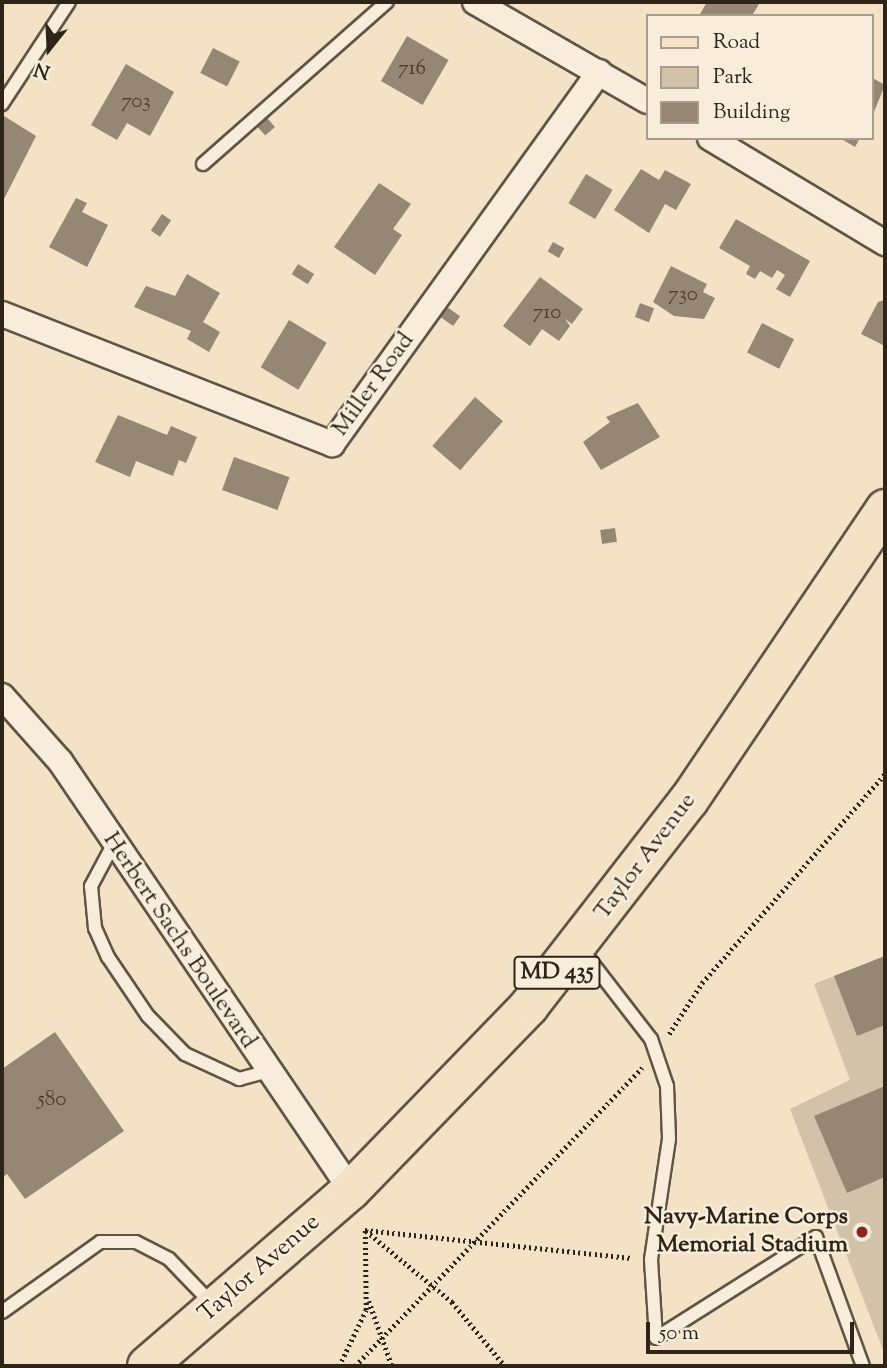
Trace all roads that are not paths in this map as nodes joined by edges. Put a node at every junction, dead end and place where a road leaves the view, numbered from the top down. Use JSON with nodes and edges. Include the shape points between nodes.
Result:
{"nodes":[{"id":1,"x":69,"y":2,"type":"edge"},
{"id":2,"x":387,"y":2,"type":"edge"},
{"id":3,"x":475,"y":2,"type":"edge"},
{"id":4,"x":599,"y":72,"type":"junction"},
{"id":5,"x":646,"y":100,"type":"edge"},
{"id":6,"x":2,"y":104,"type":"edge"},
{"id":7,"x":713,"y":140,"type":"edge"},
{"id":8,"x":204,"y":164,"type":"dead end"},
{"id":9,"x":885,"y":243,"type":"edge"},
{"id":10,"x":2,"y":314,"type":"edge"},
{"id":11,"x":885,"y":509,"type":"edge"},
{"id":12,"x":2,"y":696,"type":"edge"},
{"id":13,"x":114,"y":843,"type":"junction"},
{"id":14,"x":579,"y":946,"type":"junction"},
{"id":15,"x":266,"y":1072,"type":"junction"},
{"id":16,"x":342,"y":1198,"type":"junction"},
{"id":17,"x":216,"y":1308,"type":"junction"},
{"id":18,"x":2,"y":1312,"type":"edge"},
{"id":19,"x":147,"y":1366,"type":"edge"},
{"id":20,"x":863,"y":1366,"type":"edge"}],
"edges":[{"from":1,"to":6,"type":"lane"},
{"from":2,"to":8,"type":"lane"},
{"from":3,"to":4,"type":"street"},
{"from":4,"to":5,"type":"street"},
{"from":4,"to":10,"type":"street","name":"Miller Road","via":[[332,444]]},
{"from":7,"to":9,"type":"street"},
{"from":11,"to":14,"type":"main road","name":"Taylor Avenue","number":"MD 435","via":[[690,800]]},
{"from":12,"to":13,"type":"street","name":"Herbert Sachs Boulevard","via":[[60,761]]},
{"from":13,"to":15,"type":"street","name":"Herbert Sachs Boulevard"},
{"from":13,"to":15,"type":"lane","via":[[97,868],[90,905],[107,957],[148,1016],[185,1054],[239,1079]]},
{"from":14,"to":16,"type":"main road","name":"Taylor Avenue","number":"MD 435","via":[[479,1060]]},
{"from":14,"to":20,"type":"lane","via":[[657,1051],[667,1086],[669,1139],[650,1260],[656,1338],[816,1237]]},
{"from":15,"to":16,"type":"street","name":"Herbert Sachs Boulevard"},
{"from":16,"to":17,"type":"main road","name":"Taylor Avenue","number":"MD 435"},
{"from":17,"to":18,"type":"lane","via":[[169,1259],[135,1242],[100,1242]]},
{"from":17,"to":19,"type":"main road","name":"Taylor Avenue","number":"MD 435"}]}
